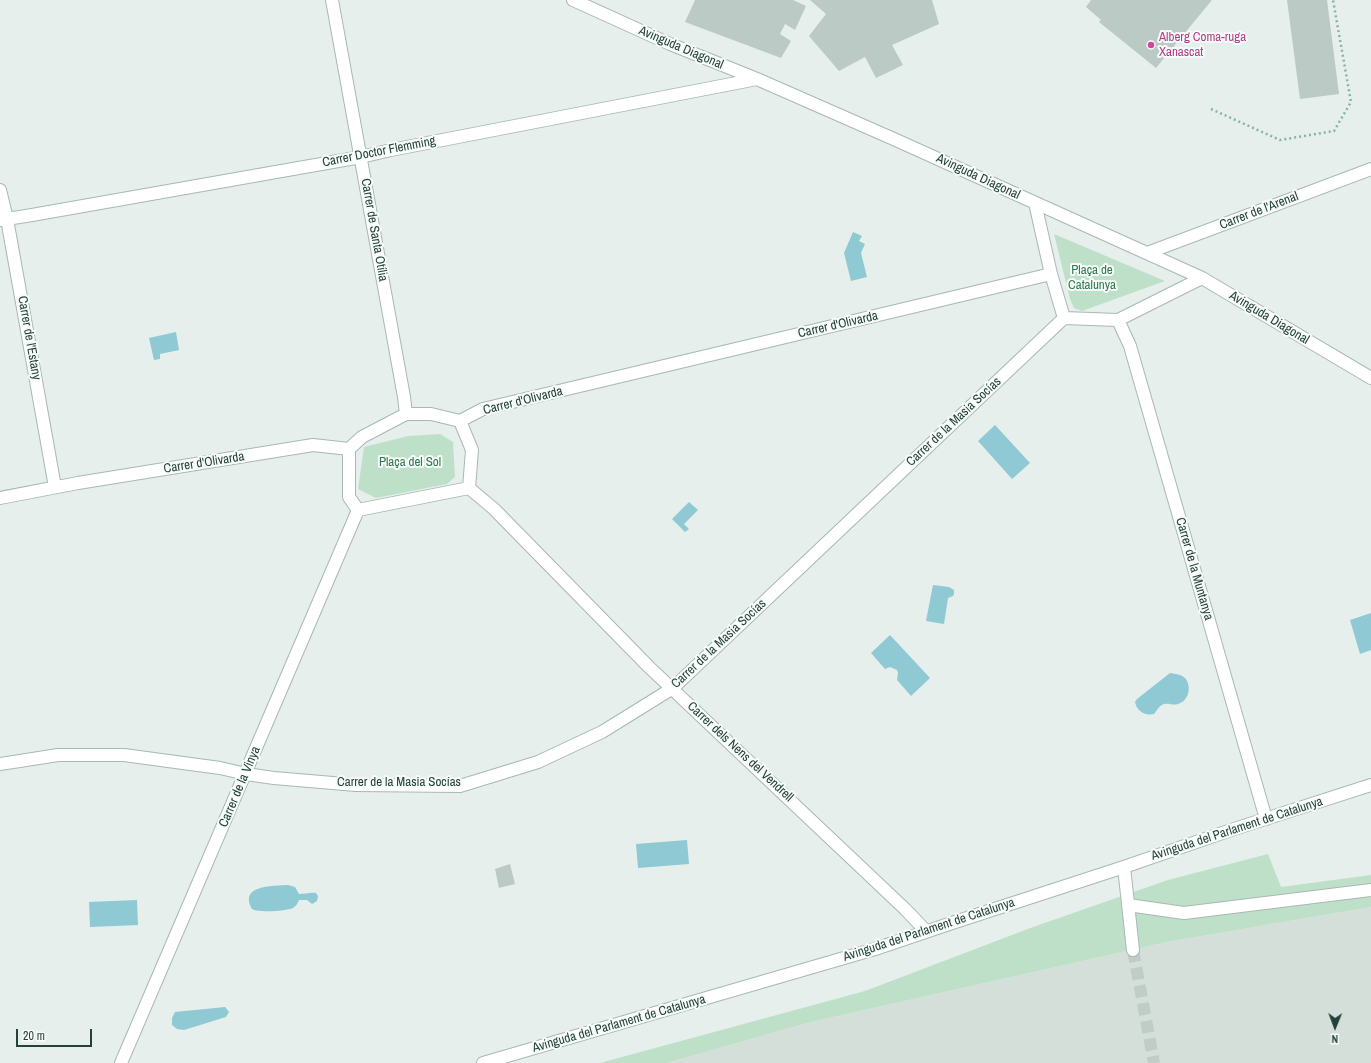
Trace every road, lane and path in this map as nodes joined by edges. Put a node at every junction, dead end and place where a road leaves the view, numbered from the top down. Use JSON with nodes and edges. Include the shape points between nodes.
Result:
{"nodes":[{"id":1,"x":332,"y":0,"type":"edge"},
{"id":2,"x":573,"y":0,"type":"edge"},
{"id":3,"x":1333,"y":0,"type":"edge"},
{"id":4,"x":757,"y":79,"type":"junction"},
{"id":5,"x":1211,"y":109,"type":"dead end"},
{"id":6,"x":361,"y":157,"type":"junction"},
{"id":7,"x":1371,"y":169,"type":"edge"},
{"id":8,"x":0,"y":190,"type":"edge"},
{"id":9,"x":1035,"y":203,"type":"junction"},
{"id":10,"x":3,"y":219,"type":"edge"},
{"id":11,"x":1147,"y":253,"type":"junction"},
{"id":12,"x":1051,"y":274,"type":"junction"},
{"id":13,"x":1202,"y":278,"type":"junction"},
{"id":14,"x":1064,"y":318,"type":"junction"},
{"id":15,"x":1118,"y":320,"type":"junction"},
{"id":16,"x":1371,"y":378,"type":"edge"},
{"id":17,"x":406,"y":414,"type":"junction"},
{"id":18,"x":460,"y":421,"type":"junction"},
{"id":19,"x":349,"y":450,"type":"junction"},
{"id":20,"x":55,"y":487,"type":"junction"},
{"id":21,"x":469,"y":488,"type":"junction"},
{"id":22,"x":0,"y":498,"type":"edge"},
{"id":23,"x":358,"y":510,"type":"junction"},
{"id":24,"x":673,"y":688,"type":"junction"},
{"id":25,"x":0,"y":764,"type":"edge"},
{"id":26,"x":246,"y":774,"type":"junction"},
{"id":27,"x":1371,"y":785,"type":"edge"},
{"id":28,"x":1266,"y":819,"type":"junction"},
{"id":29,"x":1124,"y":867,"type":"junction"},
{"id":30,"x":1371,"y":890,"type":"edge"},
{"id":31,"x":1128,"y":905,"type":"junction"},
{"id":32,"x":926,"y":931,"type":"junction"},
{"id":33,"x":1133,"y":950,"type":"tunnel mouth"},
{"id":34,"x":121,"y":1063,"type":"edge"},
{"id":35,"x":483,"y":1063,"type":"edge"}],
"edges":[{"from":1,"to":6,"type":"street","name":"Carrer de Santa Otília"},
{"from":2,"to":4,"type":"street","name":"Avinguda Diagonal","via":[[670,44]]},
{"from":3,"to":5,"type":"path","via":[[1351,102],[1334,131],[1280,140]]},
{"from":4,"to":6,"type":"street","name":"Carrer Doctor Flemming"},
{"from":4,"to":9,"type":"street","name":"Avinguda Diagonal"},
{"from":6,"to":10,"type":"street","name":"Carrer Doctor Flemming"},
{"from":6,"to":17,"type":"street","name":"Carrer de Santa Otília"},
{"from":7,"to":11,"type":"street","name":"Carrer de l'Arenal"},
{"from":8,"to":10,"type":"street","name":"Carrer de l'Estany"},
{"from":9,"to":11,"type":"street","name":"Avinguda Diagonal"},
{"from":9,"to":12,"type":"street"},
{"from":10,"to":20,"type":"street","name":"Carrer de l'Estany"},
{"from":11,"to":13,"type":"street","name":"Avinguda Diagonal"},
{"from":12,"to":14,"type":"street"},
{"from":12,"to":18,"type":"street","name":"Carrer d'Olivarda","via":[[483,409]]},
{"from":13,"to":15,"type":"street"},
{"from":13,"to":16,"type":"street","name":"Avinguda Diagonal"},
{"from":14,"to":15,"type":"street"},
{"from":14,"to":24,"type":"street","name":"Carrer de la Masia Socías"},
{"from":15,"to":28,"type":"street","name":"Carrer de la Muntanya","via":[[1130,346]]},
{"from":17,"to":18,"type":"street","via":[[431,414]]},
{"from":17,"to":19,"type":"street","via":[[362,437]]},
{"from":18,"to":21,"type":"street","via":[[472,450]]},
{"from":19,"to":20,"type":"street","name":"Carrer d'Olivarda","via":[[313,445]]},
{"from":19,"to":23,"type":"street","via":[[349,497]]},
{"from":20,"to":22,"type":"street","name":"Carrer d'Olivarda"},
{"from":21,"to":23,"type":"street"},
{"from":21,"to":24,"type":"street","name":"Carrer dels Nens del Vendrell","via":[[494,509]]},
{"from":23,"to":26,"type":"street","name":"Carrer de la Vinya"},
{"from":24,"to":26,"type":"street","name":"Carrer de la Masia Socías","via":[[602,732],[545,759],[460,786],[356,785]]},
{"from":24,"to":32,"type":"street","name":"Carrer dels Nens del Vendrell"},
{"from":25,"to":26,"type":"street","name":"Carrer de la Masia Socías","via":[[58,755],[124,755]]},
{"from":26,"to":34,"type":"street","name":"Carrer de la Vinya"},
{"from":27,"to":28,"type":"street","name":"Avinguda del Parlament de Catalunya"},
{"from":28,"to":29,"type":"street","name":"Avinguda del Parlament de Catalunya"},
{"from":29,"to":31,"type":"street"},
{"from":29,"to":32,"type":"street","name":"Avinguda del Parlament de Catalunya"},
{"from":30,"to":31,"type":"street","via":[[1184,913]]},
{"from":31,"to":33,"type":"street"},
{"from":32,"to":35,"type":"street","name":"Avinguda del Parlament de Catalunya","via":[[875,949]]}]}
